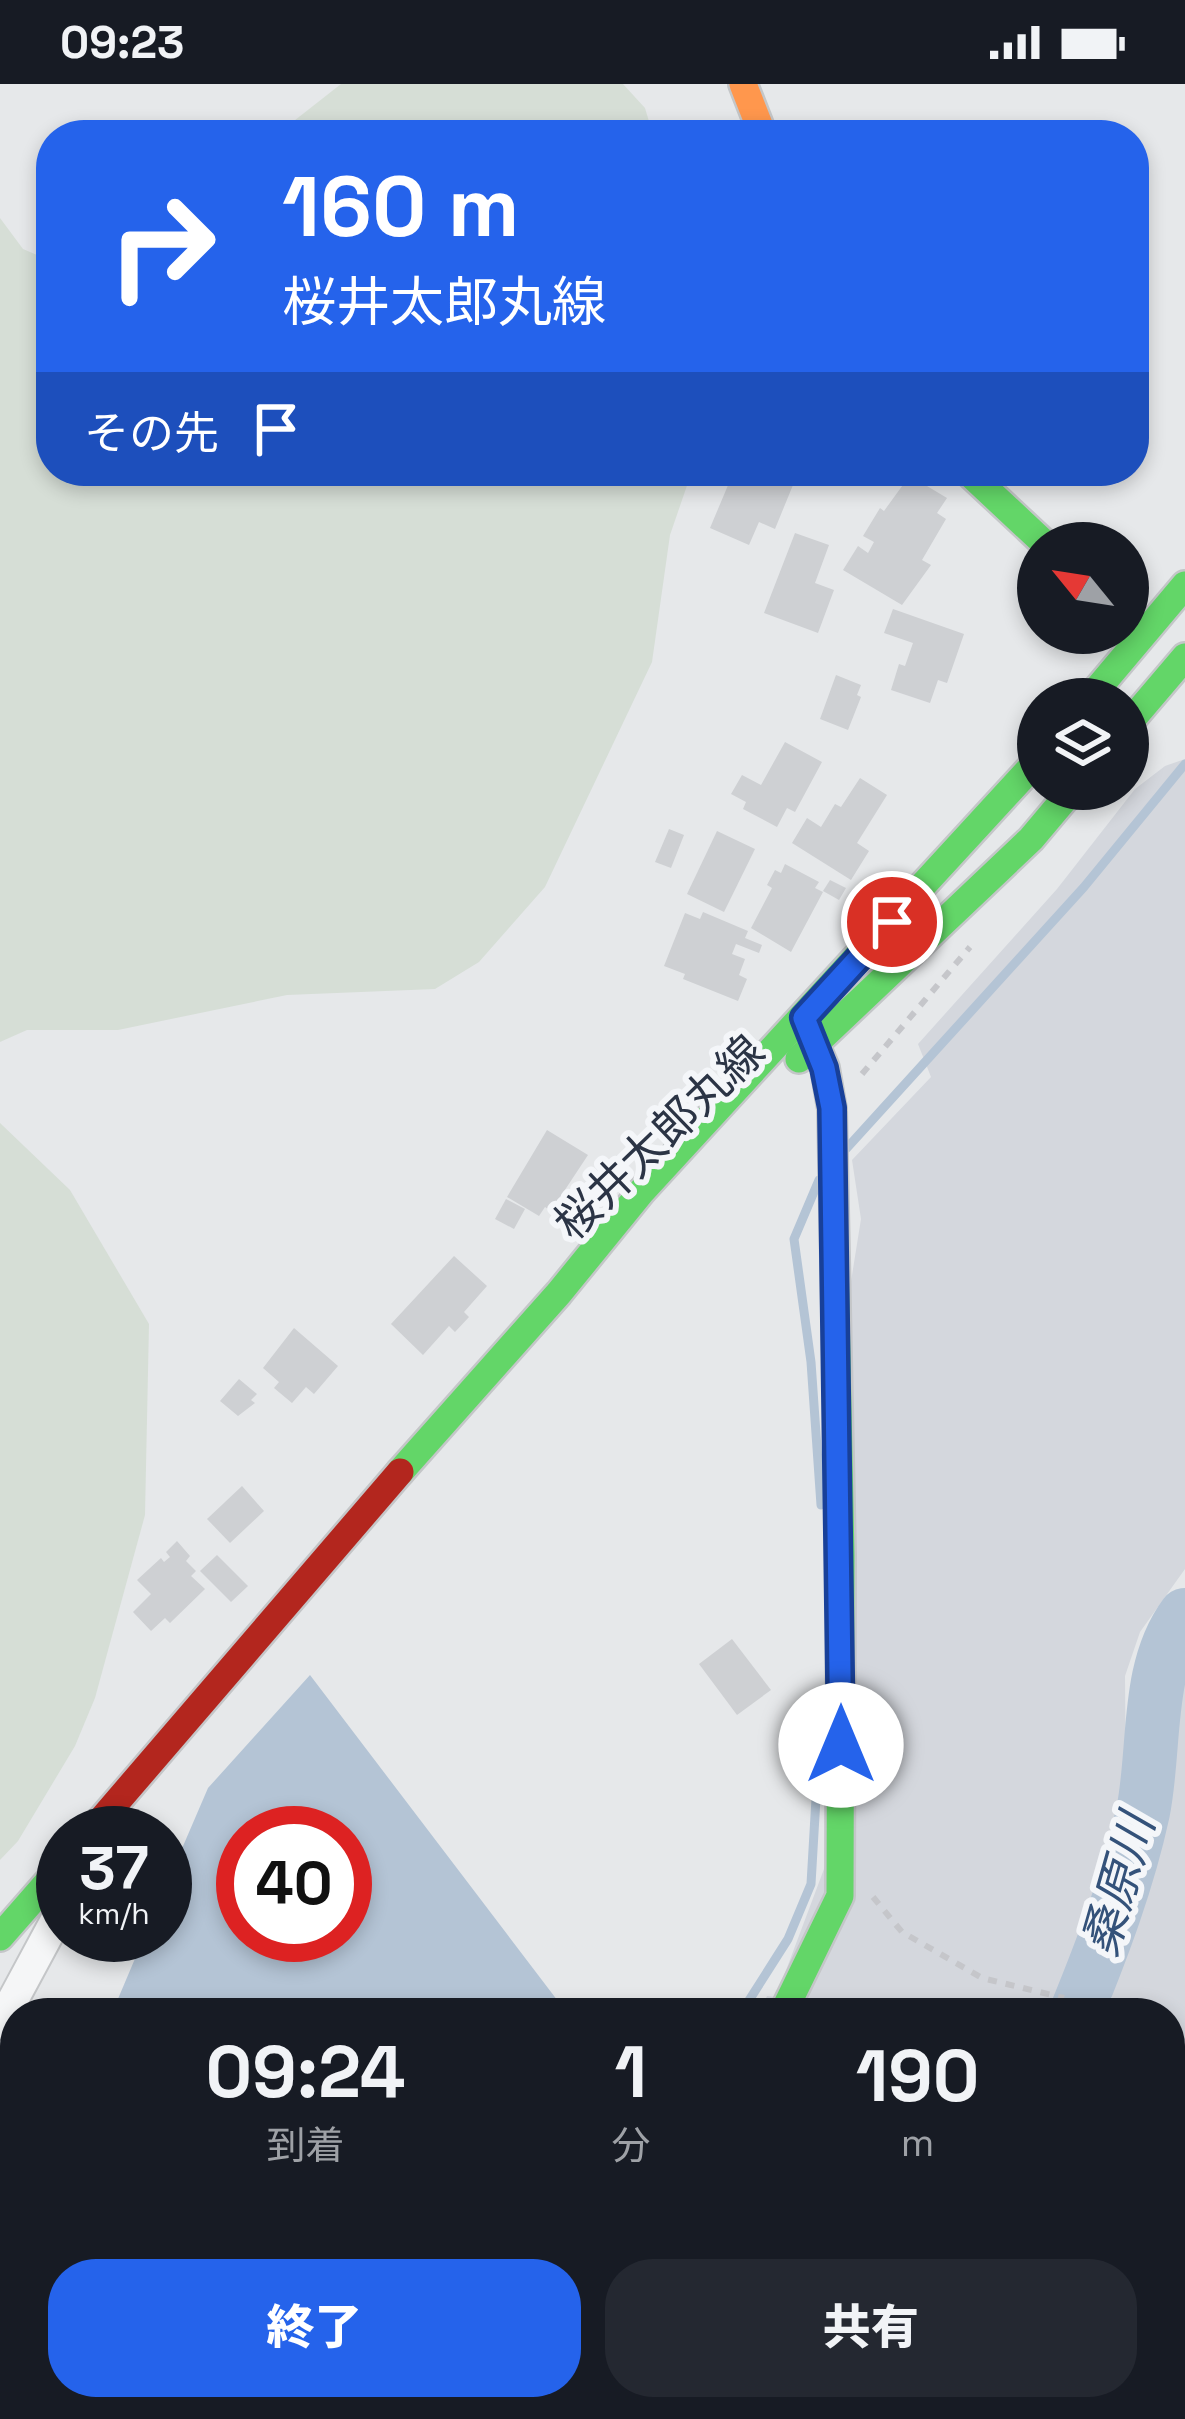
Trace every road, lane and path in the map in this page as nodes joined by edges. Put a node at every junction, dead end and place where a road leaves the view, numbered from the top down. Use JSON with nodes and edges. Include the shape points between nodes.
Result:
{"nodes":[{"id":1,"x":742,"y":84,"type":"edge"},
{"id":2,"x":757,"y":120,"type":"edge"},
{"id":3,"x":983,"y":486,"type":"edge"},
{"id":4,"x":1022,"y":522,"type":"edge"},
{"id":5,"x":1185,"y":585,"type":"edge"},
{"id":6,"x":1149,"y":613,"type":"edge"},
{"id":7,"x":1149,"y":631,"type":"edge"},
{"id":8,"x":1184,"y":658,"type":"edge"},
{"id":9,"x":1149,"y":699,"type":"edge"},
{"id":10,"x":1017,"y":785,"type":"edge"},
{"id":11,"x":1055,"y":810,"type":"edge"},
{"id":12,"x":810,"y":1030,"type":"junction"},
{"id":13,"x":113,"y":1806,"type":"edge"},
{"id":14,"x":864,"y":1888,"type":"dead end"},
{"id":15,"x":36,"y":1901,"type":"edge"},
{"id":16,"x":0,"y":1937,"type":"edge"},
{"id":17,"x":36,"y":1957,"type":"edge"},
{"id":18,"x":14,"y":1998,"type":"edge"},
{"id":19,"x":790,"y":1998,"type":"edge"},
{"id":20,"x":1064,"y":1998,"type":"dead end"}],
"edges":[{"from":1,"to":2,"type":"main road"},
{"from":3,"to":4,"type":"main road"},
{"from":5,"to":6,"type":"main road"},
{"from":7,"to":8,"type":"main road"},
{"from":8,"to":9,"type":"main road"},
{"from":10,"to":12,"type":"main road","name":"桜井太郎丸線"},
{"from":11,"to":12,"type":"main road","name":"桜井太郎丸線"},
{"from":12,"to":13,"type":"main road","name":"桜井太郎丸線","via":[[641,1191]]},
{"from":12,"to":19,"type":"main road","via":[[832,1108],[840,1896]]},
{"from":14,"to":20,"type":"path","via":[[902,1932],[982,1978]]},
{"from":15,"to":16,"type":"main road"},
{"from":17,"to":18,"type":"street"}]}
